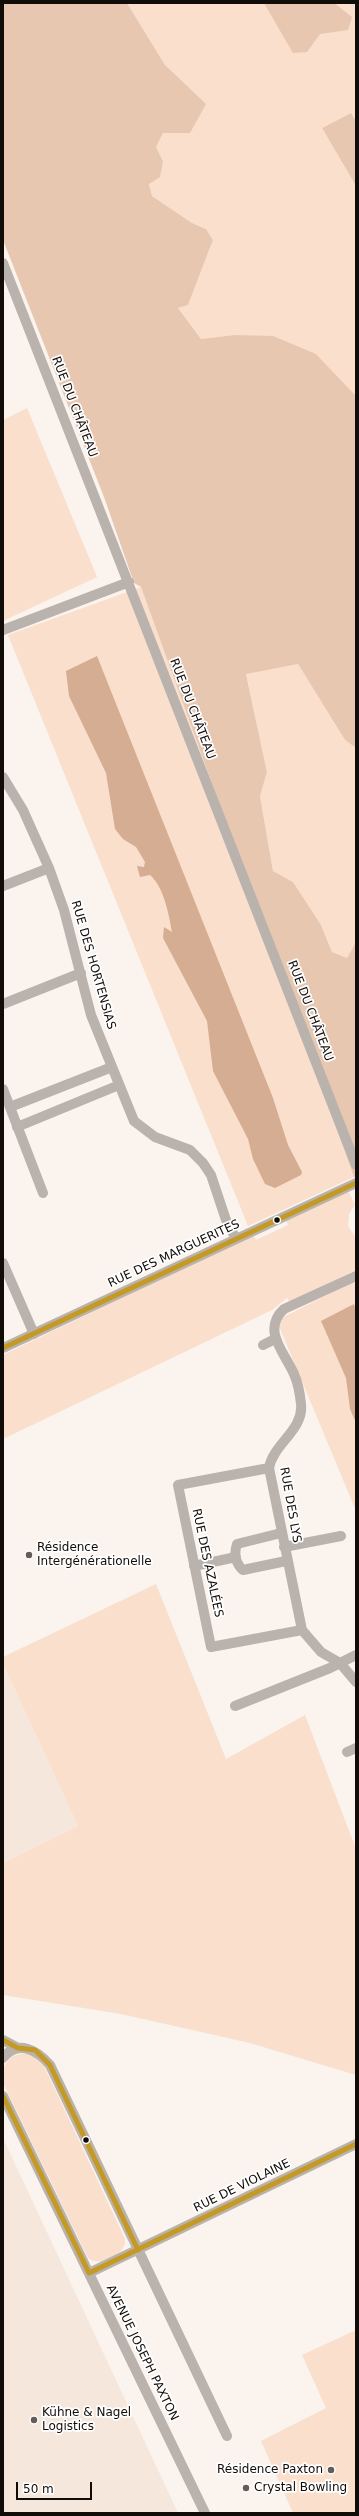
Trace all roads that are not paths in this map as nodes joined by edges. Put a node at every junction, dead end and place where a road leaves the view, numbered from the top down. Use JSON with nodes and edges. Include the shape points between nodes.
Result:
{"nodes":[{"id":1,"x":3,"y":263,"type":"edge"},
{"id":2,"x":129,"y":582,"type":"junction"},
{"id":3,"x":3,"y":630,"type":"edge"},
{"id":4,"x":3,"y":778,"type":"edge"},
{"id":5,"x":49,"y":868,"type":"junction"},
{"id":6,"x":3,"y":886,"type":"edge"},
{"id":7,"x":81,"y":973,"type":"junction"},
{"id":8,"x":3,"y":1004,"type":"edge"},
{"id":9,"x":112,"y":1067,"type":"junction"},
{"id":10,"x":119,"y":1085,"type":"junction"},
{"id":11,"x":3,"y":1089,"type":"edge"},
{"id":12,"x":10,"y":1107,"type":"junction"},
{"id":13,"x":17,"y":1127,"type":"junction"},
{"id":14,"x":356,"y":1165,"type":"edge"},
{"id":15,"x":356,"y":1183,"type":"edge"},
{"id":16,"x":43,"y":1193,"type":"dead end"},
{"id":17,"x":236,"y":1238,"type":"junction"},
{"id":18,"x":3,"y":1263,"type":"edge"},
{"id":19,"x":356,"y":1276,"type":"edge"},
{"id":20,"x":34,"y":1334,"type":"junction"},
{"id":21,"x":275,"y":1339,"type":"junction"},
{"id":22,"x":263,"y":1345,"type":"dead end"},
{"id":23,"x":3,"y":1348,"type":"edge"},
{"id":24,"x":269,"y":1468,"type":"junction"},
{"id":25,"x":281,"y":1533,"type":"junction"},
{"id":26,"x":341,"y":1536,"type":"dead end"},
{"id":27,"x":284,"y":1547,"type":"junction"},
{"id":28,"x":236,"y":1557,"type":"junction"},
{"id":29,"x":286,"y":1561,"type":"junction"},
{"id":30,"x":194,"y":1566,"type":"junction"},
{"id":31,"x":302,"y":1630,"type":"junction"},
{"id":32,"x":356,"y":1655,"type":"edge"},
{"id":33,"x":340,"y":1663,"type":"junction"},
{"id":34,"x":356,"y":1682,"type":"edge"},
{"id":35,"x":236,"y":1706,"type":"dead end"},
{"id":36,"x":3,"y":2040,"type":"edge"},
{"id":37,"x":18,"y":2048,"type":"junction"},
{"id":38,"x":3,"y":2058,"type":"edge"},
{"id":39,"x":3,"y":2096,"type":"edge"},
{"id":40,"x":356,"y":2144,"type":"edge"},
{"id":41,"x":138,"y":2250,"type":"junction"},
{"id":42,"x":89,"y":2273,"type":"junction"},
{"id":43,"x":227,"y":2436,"type":"dead end"},
{"id":44,"x":205,"y":2513,"type":"edge"}],
"edges":[{"from":1,"to":2,"type":"street","name":"RUE DU CHÂTEAU"},
{"from":2,"to":3,"type":"street"},
{"from":2,"to":14,"type":"street","name":"RUE DU CHÂTEAU"},
{"from":4,"to":5,"type":"street","name":"RUE DES HORTENSIAS","via":[[23,810]]},
{"from":5,"to":6,"type":"street"},
{"from":5,"to":7,"type":"street","name":"RUE DES HORTENSIAS","via":[[64,910]]},
{"from":7,"to":8,"type":"street"},
{"from":7,"to":9,"type":"street","name":"RUE DES HORTENSIAS","via":[[91,1015]]},
{"from":9,"to":10,"type":"street","name":"RUE DES HORTENSIAS"},
{"from":9,"to":12,"type":"street"},
{"from":10,"to":13,"type":"street"},
{"from":10,"to":17,"type":"street","name":"RUE DES HORTENSIAS","via":[[134,1121],[145,1131],[190,1150],[203,1163],[211,1175],[226,1220]]},
{"from":11,"to":12,"type":"street"},
{"from":12,"to":13,"type":"street"},
{"from":13,"to":16,"type":"street"},
{"from":15,"to":17,"type":"street","name":"RUE DES MARGUERITES"},
{"from":17,"to":20,"type":"street","name":"RUE DES MARGUERITES"},
{"from":18,"to":20,"type":"street"},
{"from":19,"to":21,"type":"street","via":[[284,1309],[276,1319]]},
{"from":20,"to":23,"type":"street","name":"RUE DES MARGUERITES"},
{"from":21,"to":22,"type":"street"},
{"from":21,"to":24,"type":"street","name":"RUE DES LYS","via":[[294,1376],[301,1406],[298,1421],[274,1453]]},
{"from":24,"to":25,"type":"street","name":"RUE DES LYS"},
{"from":24,"to":30,"type":"street","name":"RUE DES AZALÉES","via":[[178,1485]]},
{"from":25,"to":27,"type":"street","name":"RUE DES LYS"},
{"from":25,"to":28,"type":"street","via":[[237,1544]]},
{"from":26,"to":27,"type":"street"},
{"from":27,"to":29,"type":"street","name":"RUE DES LYS"},
{"from":28,"to":29,"type":"street","via":[[238,1565],[243,1570]]},
{"from":28,"to":30,"type":"street"},
{"from":29,"to":31,"type":"street","name":"RUE DES LYS"},
{"from":30,"to":31,"type":"street","name":"RUE DES AZALÉES","via":[[211,1647]]},
{"from":31,"to":33,"type":"street","name":"RUE DES LYS","via":[[321,1652]]},
{"from":32,"to":33,"type":"street"},
{"from":33,"to":34,"type":"street","name":"RUE DES LYS"},
{"from":33,"to":35,"type":"street"},
{"from":36,"to":37,"type":"street"},
{"from":37,"to":38,"type":"street"},
{"from":37,"to":41,"type":"street","via":[[35,2050],[50,2065]]},
{"from":39,"to":42,"type":"street","name":"AVENUE JOSEPH PAXTON"},
{"from":40,"to":41,"type":"street","name":"RUE DE VIOLAINE"},
{"from":41,"to":42,"type":"street","name":"RUE DE VIOLAINE"},
{"from":41,"to":43,"type":"street"},
{"from":42,"to":44,"type":"street","name":"AVENUE JOSEPH PAXTON"}]}
